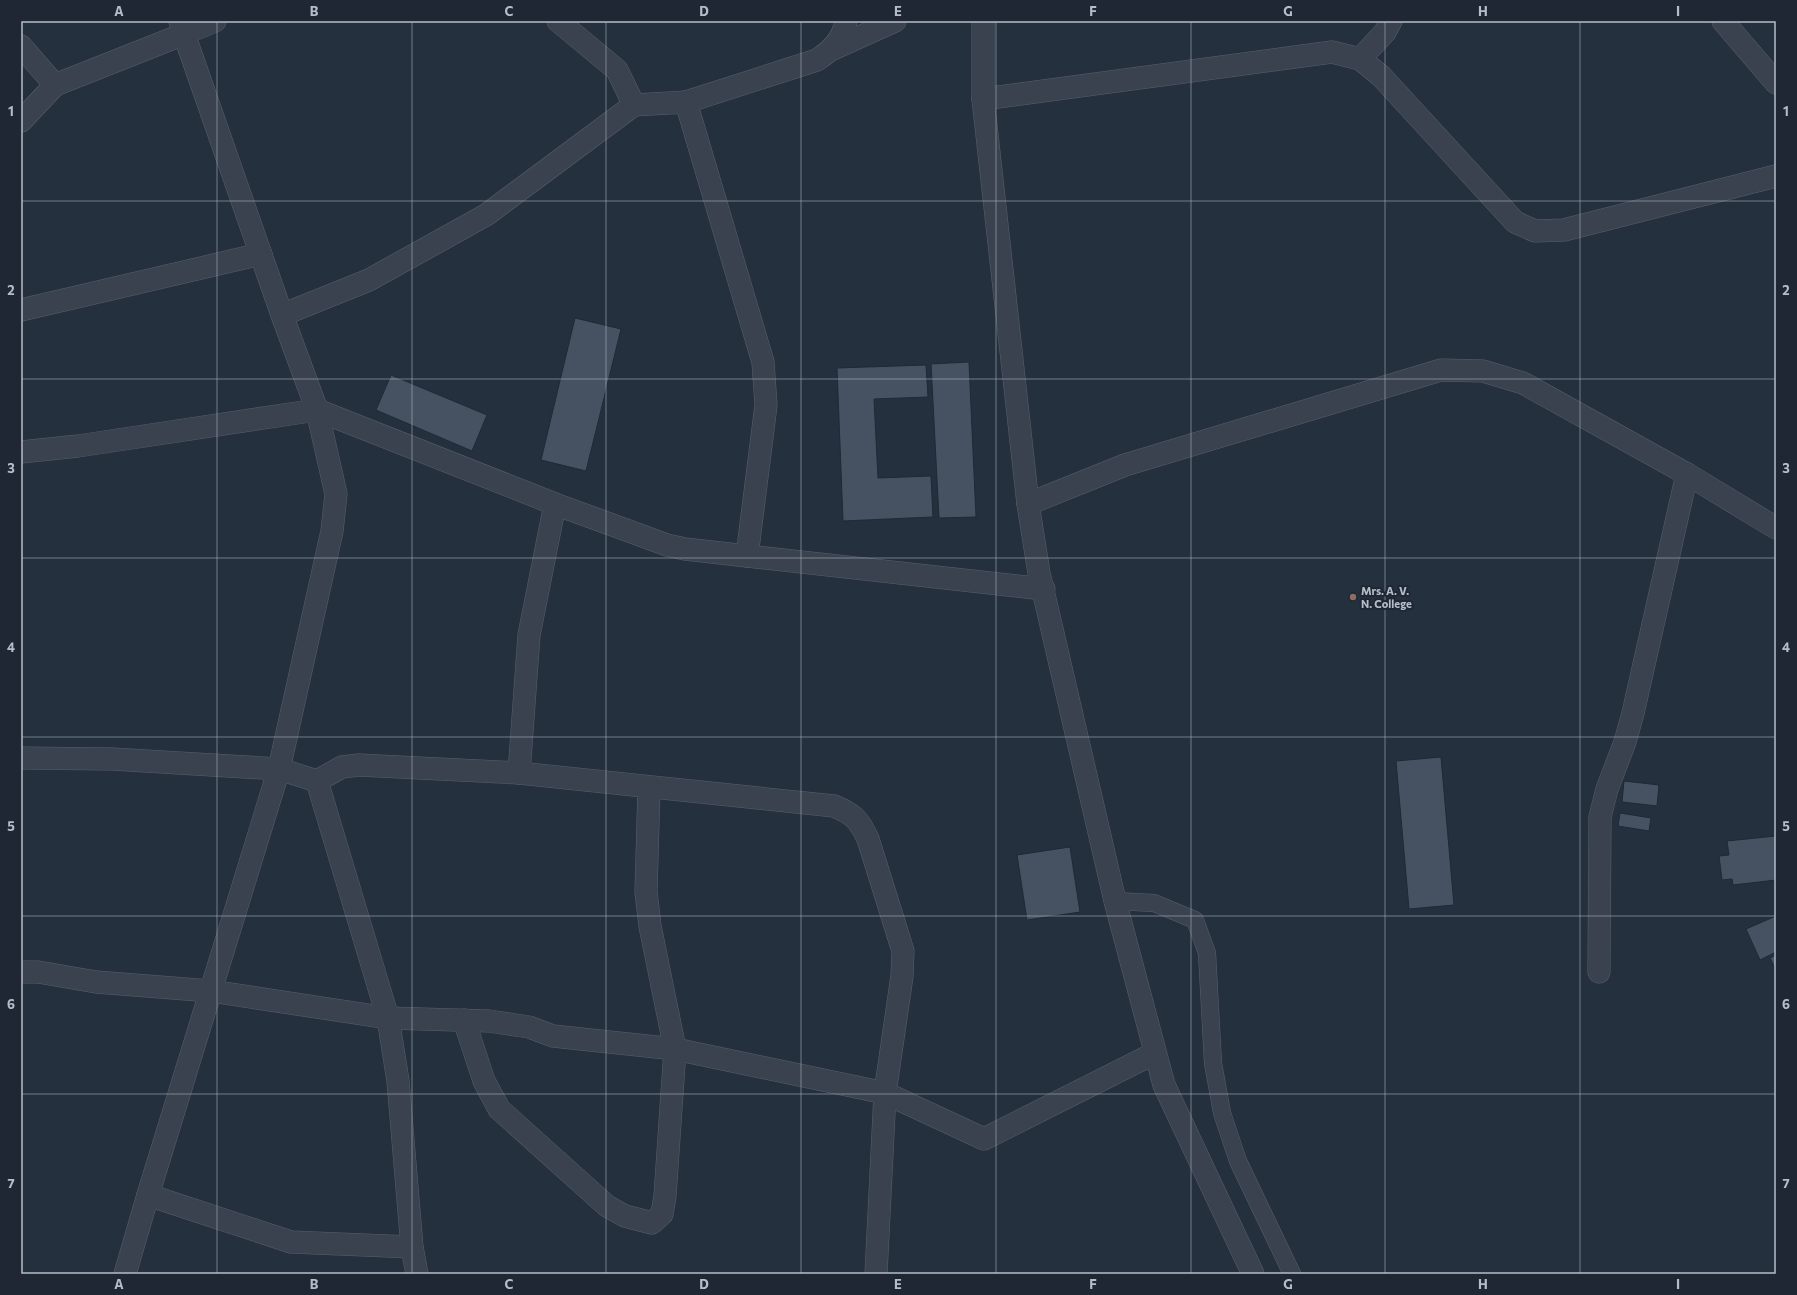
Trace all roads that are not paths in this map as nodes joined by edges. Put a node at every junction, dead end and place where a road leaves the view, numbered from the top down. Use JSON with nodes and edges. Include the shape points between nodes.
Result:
{"nodes":[{"id":1,"x":214,"y":21,"type":"edge"},
{"id":2,"x":558,"y":21,"type":"edge"},
{"id":3,"x":846,"y":21,"type":"edge"},
{"id":4,"x":895,"y":21,"type":"edge"},
{"id":5,"x":983,"y":21,"type":"edge"},
{"id":6,"x":1391,"y":21,"type":"edge"},
{"id":7,"x":1723,"y":21,"type":"edge"},
{"id":8,"x":182,"y":28,"type":"edge"},
{"id":9,"x":21,"y":46,"type":"edge"},
{"id":10,"x":833,"y":49,"type":"junction"},
{"id":11,"x":1360,"y":59,"type":"junction"},
{"id":12,"x":1776,"y":83,"type":"edge"},
{"id":13,"x":55,"y":85,"type":"junction"},
{"id":14,"x":983,"y":100,"type":"junction"},
{"id":15,"x":686,"y":102,"type":"junction"},
{"id":16,"x":634,"y":105,"type":"junction"},
{"id":17,"x":21,"y":121,"type":"edge"},
{"id":18,"x":1776,"y":176,"type":"edge"},
{"id":19,"x":261,"y":254,"type":"junction"},
{"id":20,"x":21,"y":310,"type":"edge"},
{"id":21,"x":282,"y":315,"type":"junction"},
{"id":22,"x":317,"y":410,"type":"junction"},
{"id":23,"x":21,"y":452,"type":"edge"},
{"id":24,"x":1687,"y":474,"type":"junction"},
{"id":25,"x":555,"y":504,"type":"junction"},
{"id":26,"x":1028,"y":504,"type":"junction"},
{"id":27,"x":1776,"y":528,"type":"edge"},
{"id":28,"x":747,"y":556,"type":"junction"},
{"id":29,"x":1044,"y":589,"type":"junction"},
{"id":30,"x":21,"y":758,"type":"edge"},
{"id":31,"x":279,"y":769,"type":"junction"},
{"id":32,"x":519,"y":773,"type":"junction"},
{"id":33,"x":317,"y":781,"type":"junction"},
{"id":34,"x":649,"y":788,"type":"junction"},
{"id":35,"x":1115,"y":901,"type":"junction"},
{"id":36,"x":21,"y":972,"type":"edge"},
{"id":37,"x":1599,"y":972,"type":"dead end"},
{"id":38,"x":211,"y":991,"type":"junction"},
{"id":39,"x":388,"y":1018,"type":"junction"},
{"id":40,"x":464,"y":1020,"type":"junction"},
{"id":41,"x":676,"y":1049,"type":"junction"},
{"id":42,"x":1155,"y":1053,"type":"junction"},
{"id":43,"x":885,"y":1093,"type":"junction"},
{"id":44,"x":148,"y":1195,"type":"junction"},
{"id":45,"x":412,"y":1247,"type":"junction"},
{"id":46,"x":125,"y":1274,"type":"edge"},
{"id":47,"x":417,"y":1274,"type":"edge"},
{"id":48,"x":876,"y":1274,"type":"edge"},
{"id":49,"x":1253,"y":1274,"type":"edge"},
{"id":50,"x":1292,"y":1274,"type":"edge"}],
"edges":[{"from":1,"to":8,"type":"street"},
{"from":2,"to":16,"type":"street","via":[[617,70]]},
{"from":3,"to":10,"type":"street","via":[[845,30]]},
{"from":4,"to":10,"type":"street"},
{"from":5,"to":14,"type":"street"},
{"from":6,"to":11,"type":"street","via":[[1385,32]]},
{"from":7,"to":12,"type":"street"},
{"from":8,"to":13,"type":"street"},
{"from":8,"to":19,"type":"street"},
{"from":9,"to":13,"type":"street"},
{"from":10,"to":15,"type":"street","via":[[817,60]]},
{"from":11,"to":14,"type":"street","via":[[1332,52]]},
{"from":11,"to":18,"type":"street","via":[[1381,76],[1515,222],[1535,231],[1564,230]]},
{"from":13,"to":17,"type":"street"},
{"from":14,"to":26,"type":"street"},
{"from":15,"to":16,"type":"street"},
{"from":15,"to":28,"type":"street","via":[[763,362],[766,405]]},
{"from":16,"to":21,"type":"street","via":[[486,215],[369,280]]},
{"from":19,"to":20,"type":"street"},
{"from":19,"to":21,"type":"street"},
{"from":21,"to":22,"type":"street"},
{"from":22,"to":23,"type":"street","via":[[78,446]]},
{"from":22,"to":25,"type":"street"},
{"from":22,"to":31,"type":"street","via":[[336,494],[332,531]]},
{"from":24,"to":26,"type":"street","via":[[1523,383],[1483,371],[1441,370],[1125,465]]},
{"from":24,"to":27,"type":"street"},
{"from":24,"to":37,"type":"street","via":[[1633,713],[1600,817]]},
{"from":25,"to":28,"type":"street","via":[[668,545]]},
{"from":25,"to":32,"type":"street","via":[[530,635]]},
{"from":26,"to":29,"type":"street"},
{"from":28,"to":29,"type":"street"},
{"from":29,"to":35,"type":"street"},
{"from":30,"to":31,"type":"street","via":[[112,759]]},
{"from":31,"to":33,"type":"street"},
{"from":31,"to":38,"type":"street"},
{"from":32,"to":33,"type":"street","via":[[359,765],[342,767]]},
{"from":32,"to":34,"type":"street"},
{"from":33,"to":39,"type":"street"},
{"from":34,"to":41,"type":"street","via":[[646,892],[650,926]]},
{"from":34,"to":43,"type":"street","via":[[834,806],[848,811],[860,822],[868,839],[903,951],[902,976]]},
{"from":35,"to":42,"type":"street"},
{"from":35,"to":50,"type":"lane","via":[[1154,903],[1195,920],[1207,953],[1213,1063],[1222,1113],[1238,1160]]},
{"from":36,"to":38,"type":"street","via":[[38,972],[96,982]]},
{"from":38,"to":39,"type":"street"},
{"from":38,"to":44,"type":"street"},
{"from":39,"to":40,"type":"street"},
{"from":39,"to":45,"type":"street","via":[[398,1081]]},
{"from":40,"to":41,"type":"street","via":[[529,1027],[553,1036]]},
{"from":40,"to":41,"type":"street","via":[[484,1081],[499,1109],[607,1206],[625,1216],[652,1223],[662,1214],[665,1196]]},
{"from":41,"to":43,"type":"street"},
{"from":42,"to":43,"type":"street","via":[[984,1139]]},
{"from":42,"to":49,"type":"street","via":[[1164,1084]]},
{"from":43,"to":48,"type":"street"},
{"from":44,"to":45,"type":"street","via":[[291,1242]]},
{"from":44,"to":46,"type":"street"},
{"from":45,"to":47,"type":"street"}]}
